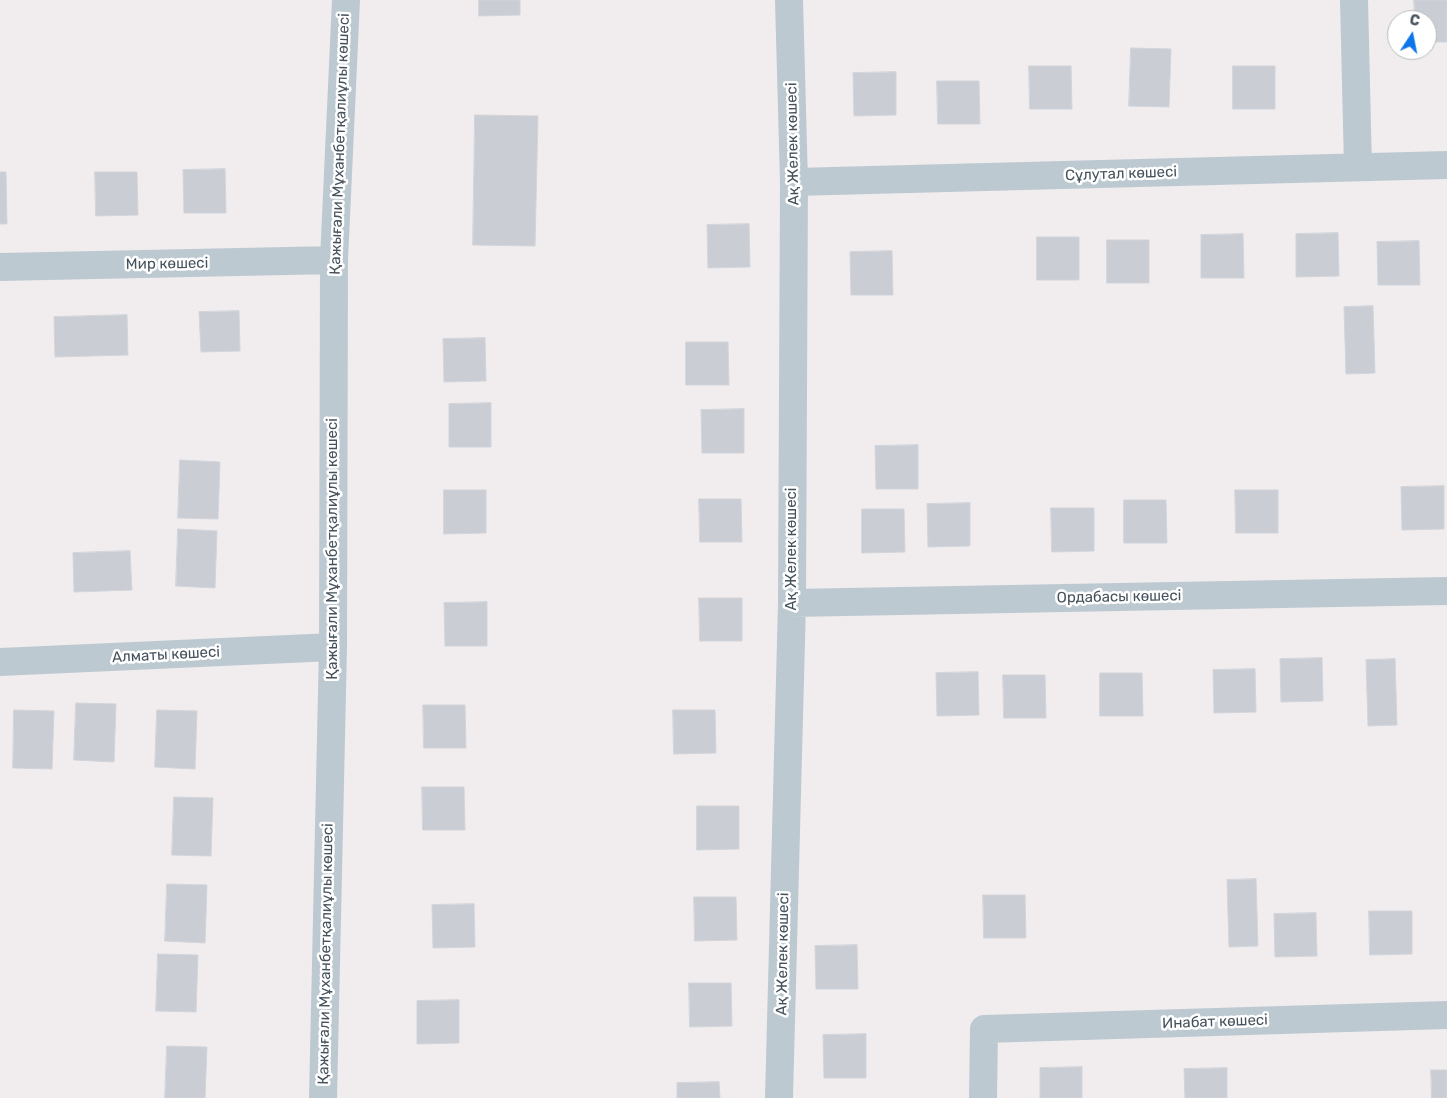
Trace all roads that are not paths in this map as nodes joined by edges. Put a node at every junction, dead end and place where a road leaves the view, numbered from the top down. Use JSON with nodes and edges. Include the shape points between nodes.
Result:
{"nodes":[{"id":1,"x":346,"y":0,"type":"edge"},
{"id":2,"x":789,"y":0,"type":"edge"},
{"id":3,"x":1354,"y":0,"type":"edge"},
{"id":4,"x":1447,"y":166,"type":"edge"},
{"id":5,"x":1358,"y":167,"type":"junction"},
{"id":6,"x":794,"y":182,"type":"junction"},
{"id":7,"x":334,"y":260,"type":"junction"},
{"id":8,"x":0,"y":268,"type":"edge"},
{"id":9,"x":1447,"y":591,"type":"edge"},
{"id":10,"x":792,"y":603,"type":"junction"},
{"id":11,"x":333,"y":647,"type":"junction"},
{"id":12,"x":0,"y":662,"type":"edge"},
{"id":13,"x":1447,"y":1015,"type":"edge"},
{"id":14,"x":324,"y":1098,"type":"edge"},
{"id":15,"x":779,"y":1098,"type":"edge"},
{"id":16,"x":983,"y":1098,"type":"edge"}],
"edges":[{"from":1,"to":7,"type":"street","name":"Қажығали Мұханбетқалиұлы көшесі"},
{"from":2,"to":6,"type":"street","name":"Ақ Желек көшесі"},
{"from":3,"to":5,"type":"street"},
{"from":4,"to":5,"type":"street","name":"Сұлутал көшесі"},
{"from":5,"to":6,"type":"street","name":"Сұлутал көшесі"},
{"from":6,"to":10,"type":"street","name":"Ақ Желек көшесі"},
{"from":7,"to":8,"type":"street","name":"Мир көшесі"},
{"from":7,"to":11,"type":"street","name":"Қажығали Мұханбетқалиұлы көшесі"},
{"from":9,"to":10,"type":"street","name":"Ордабасы көшесі"},
{"from":10,"to":15,"type":"street","name":"Ақ Желек көшесі"},
{"from":11,"to":12,"type":"street","name":"Алматы көшесі"},
{"from":11,"to":14,"type":"street","name":"Қажығали Мұханбетқалиұлы көшесі"},
{"from":13,"to":16,"type":"street","name":"Инабат көшесі","via":[[984,1029]]}]}
